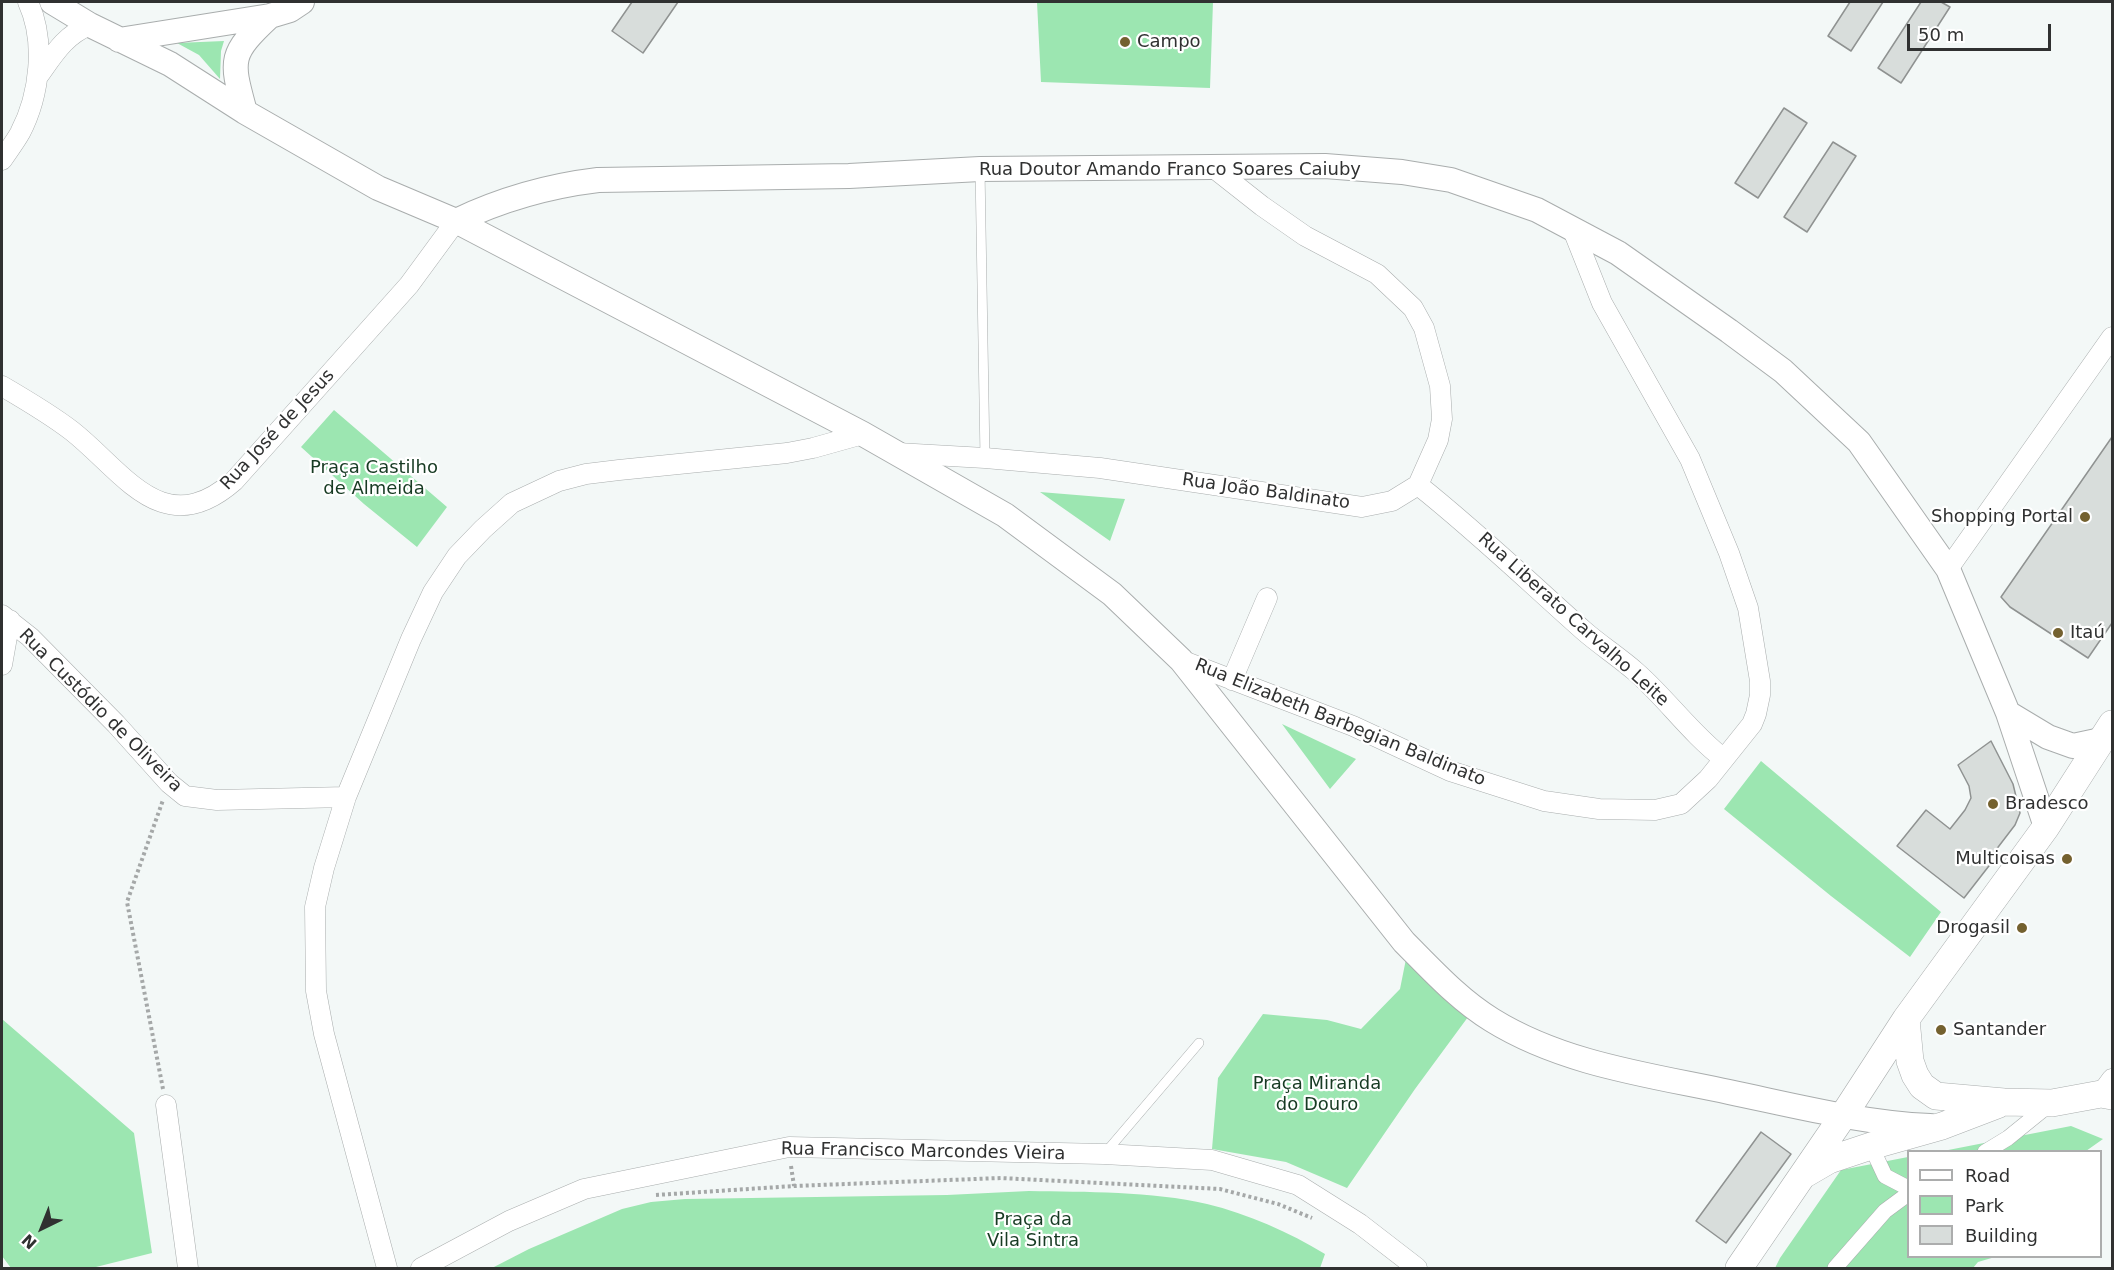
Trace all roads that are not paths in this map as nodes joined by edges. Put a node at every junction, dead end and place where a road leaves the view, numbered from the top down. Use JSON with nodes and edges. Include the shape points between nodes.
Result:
{"nodes":[{"id":1,"x":28,"y":2,"type":"edge"},
{"id":2,"x":52,"y":2,"type":"edge"},
{"id":3,"x":302,"y":2,"type":"edge"},
{"id":4,"x":270,"y":16,"type":"junction"},
{"id":5,"x":90,"y":25,"type":"junction"},
{"id":6,"x":118,"y":40,"type":"junction"},
{"id":7,"x":39,"y":75,"type":"junction"},
{"id":8,"x":245,"y":112,"type":"junction"},
{"id":9,"x":2,"y":160,"type":"edge"},
{"id":10,"x":980,"y":169,"type":"junction"},
{"id":11,"x":1215,"y":169,"type":"junction"},
{"id":12,"x":456,"y":222,"type":"junction"},
{"id":13,"x":1573,"y":231,"type":"junction"},
{"id":14,"x":2112,"y":337,"type":"edge"},
{"id":15,"x":2,"y":386,"type":"edge"},
{"id":16,"x":863,"y":434,"type":"junction"},
{"id":17,"x":897,"y":453,"type":"junction"},
{"id":18,"x":985,"y":458,"type":"junction"},
{"id":19,"x":1418,"y":485,"type":"junction"},
{"id":20,"x":1948,"y":569,"type":"junction"},
{"id":21,"x":1267,"y":598,"type":"dead end"},
{"id":22,"x":6,"y":618,"type":"edge"},
{"id":23,"x":1181,"y":660,"type":"junction"},
{"id":24,"x":2,"y":665,"type":"edge"},
{"id":25,"x":1232,"y":680,"type":"junction"},
{"id":26,"x":2008,"y":713,"type":"junction"},
{"id":27,"x":2107,"y":732,"type":"edge"},
{"id":28,"x":1724,"y":759,"type":"junction"},
{"id":29,"x":346,"y":797,"type":"junction"},
{"id":30,"x":2046,"y":826,"type":"junction"},
{"id":31,"x":1906,"y":1018,"type":"junction"},
{"id":32,"x":1199,"y":1043,"type":"dead end"},
{"id":33,"x":2109,"y":1090,"type":"edge"},
{"id":34,"x":2004,"y":1102,"type":"junction"},
{"id":35,"x":2052,"y":1102,"type":"junction"},
{"id":36,"x":166,"y":1105,"type":"road end"},
{"id":37,"x":1843,"y":1116,"type":"junction"},
{"id":38,"x":1942,"y":1126,"type":"junction"},
{"id":39,"x":1871,"y":1146,"type":"junction"},
{"id":40,"x":1988,"y":1150,"type":"edge"},
{"id":41,"x":1104,"y":1154,"type":"junction"},
{"id":42,"x":1799,"y":1178,"type":"junction"},
{"id":43,"x":1907,"y":1187,"type":"edge"},
{"id":44,"x":1907,"y":1195,"type":"edge"},
{"id":45,"x":188,"y":1269,"type":"edge"},
{"id":46,"x":387,"y":1269,"type":"edge"},
{"id":47,"x":421,"y":1269,"type":"edge"},
{"id":48,"x":1417,"y":1269,"type":"edge"},
{"id":49,"x":1739,"y":1269,"type":"edge"},
{"id":50,"x":1835,"y":1269,"type":"edge"}],
"edges":[{"from":1,"to":7,"type":"street","via":[[38,29]]},
{"from":2,"to":5,"type":"street"},
{"from":3,"to":4,"type":"street"},
{"from":4,"to":6,"type":"street"},
{"from":4,"to":8,"type":"street","via":[[245,41],[236,60],[234,68]]},
{"from":5,"to":6,"type":"street"},
{"from":5,"to":7,"type":"street","via":[[70,35]]},
{"from":6,"to":8,"type":"street","via":[[170,64]]},
{"from":7,"to":9,"type":"street","via":[[20,132]]},
{"from":8,"to":12,"type":"street","via":[[378,188]]},
{"from":10,"to":11,"type":"street","name":"Rua Doutor Amando Franco Soares Caiuby"},
{"from":10,"to":12,"type":"street","name":"Rua Doutor Amando Franco Soares Caiuby","via":[[849,176],[598,180],[565,184],[487,207]]},
{"from":10,"to":18,"type":"lane"},
{"from":11,"to":13,"type":"street","name":"Rua Doutor Amando Franco Soares Caiuby","via":[[1325,166],[1451,180],[1537,210]]},
{"from":11,"to":19,"type":"street","via":[[1305,236],[1377,274],[1419,317],[1440,386],[1442,419],[1438,440]]},
{"from":12,"to":15,"type":"street","name":"Rua José de Jesus","via":[[409,285],[234,481],[220,494],[202,502],[168,504],[142,493],[73,432]]},
{"from":12,"to":16,"type":"street"},
{"from":13,"to":20,"type":"street","name":"Rua Doutor Amando Franco Soares Caiuby","via":[[1618,253],[1783,371],[1827,410],[1859,442]]},
{"from":13,"to":28,"type":"street","name":"Rua Elizabeth Barbegian Baldinato","via":[[1602,303],[1690,459],[1718,522],[1748,608],[1760,694],[1752,724]]},
{"from":14,"to":20,"type":"street"},
{"from":16,"to":17,"type":"street"},
{"from":16,"to":29,"type":"street","via":[[787,453],[586,474],[559,481],[513,503],[457,556],[433,592]]},
{"from":17,"to":18,"type":"street","name":"Rua João Baldinato"},
{"from":17,"to":23,"type":"street","via":[[1005,515],[1112,594]]},
{"from":18,"to":19,"type":"street","name":"Rua João Baldinato","via":[[1100,468],[1362,507],[1392,501]]},
{"from":19,"to":28,"type":"street","name":"Rua Liberato Carvalho Leite","via":[[1636,672]]},
{"from":20,"to":26,"type":"street","name":"Rua Doutor Amando Franco Soares Caiuby"},
{"from":21,"to":25,"type":"street"},
{"from":22,"to":24,"type":"street"},
{"from":22,"to":29,"type":"street","name":"Rua Custódio de Oliveira","via":[[30,637],[185,796],[217,800]]},
{"from":23,"to":25,"type":"street","name":"Rua Elizabeth Barbegian Baldinato"},
{"from":23,"to":37,"type":"street","via":[[1404,942],[1446,984],[1491,1020],[1546,1047],[1603,1066]]},
{"from":25,"to":28,"type":"street","name":"Rua Elizabeth Barbegian Baldinato","via":[[1353,726],[1450,771],[1545,801],[1599,809],[1655,810],[1681,804]]},
{"from":26,"to":27,"type":"street","via":[[2048,738],[2073,746]]},
{"from":26,"to":30,"type":"street","name":"Rua Doutor Amando Franco Soares Caiuby"},
{"from":27,"to":30,"type":"main road"},
{"from":29,"to":46,"type":"street","via":[[315,906],[316,991]]},
{"from":30,"to":31,"type":"main road"},
{"from":31,"to":34,"type":"main road","via":[[1910,1061],[1922,1086],[1936,1096]]},
{"from":31,"to":37,"type":"main road"},
{"from":32,"to":41,"type":"lane"},
{"from":33,"to":35,"type":"main road"},
{"from":34,"to":35,"type":"main road"},
{"from":34,"to":38,"type":"main road"},
{"from":35,"to":40,"type":"street"},
{"from":36,"to":45,"type":"street"},
{"from":37,"to":38,"type":"street"},
{"from":37,"to":42,"type":"main road"},
{"from":38,"to":39,"type":"main road"},
{"from":39,"to":42,"type":"main road","via":[[1829,1160]]},
{"from":39,"to":43,"type":"street","via":[[1885,1176]]},
{"from":41,"to":47,"type":"street","name":"Rua Francisco Marcondes Vieira","via":[[789,1147],[584,1190],[509,1221]]},
{"from":41,"to":48,"type":"street","name":"Rua Francisco Marcondes Vieira","via":[[1212,1160],[1298,1185],[1360,1224]]},
{"from":42,"to":49,"type":"main road"},
{"from":44,"to":50,"type":"street","via":[[1885,1212]]}]}
